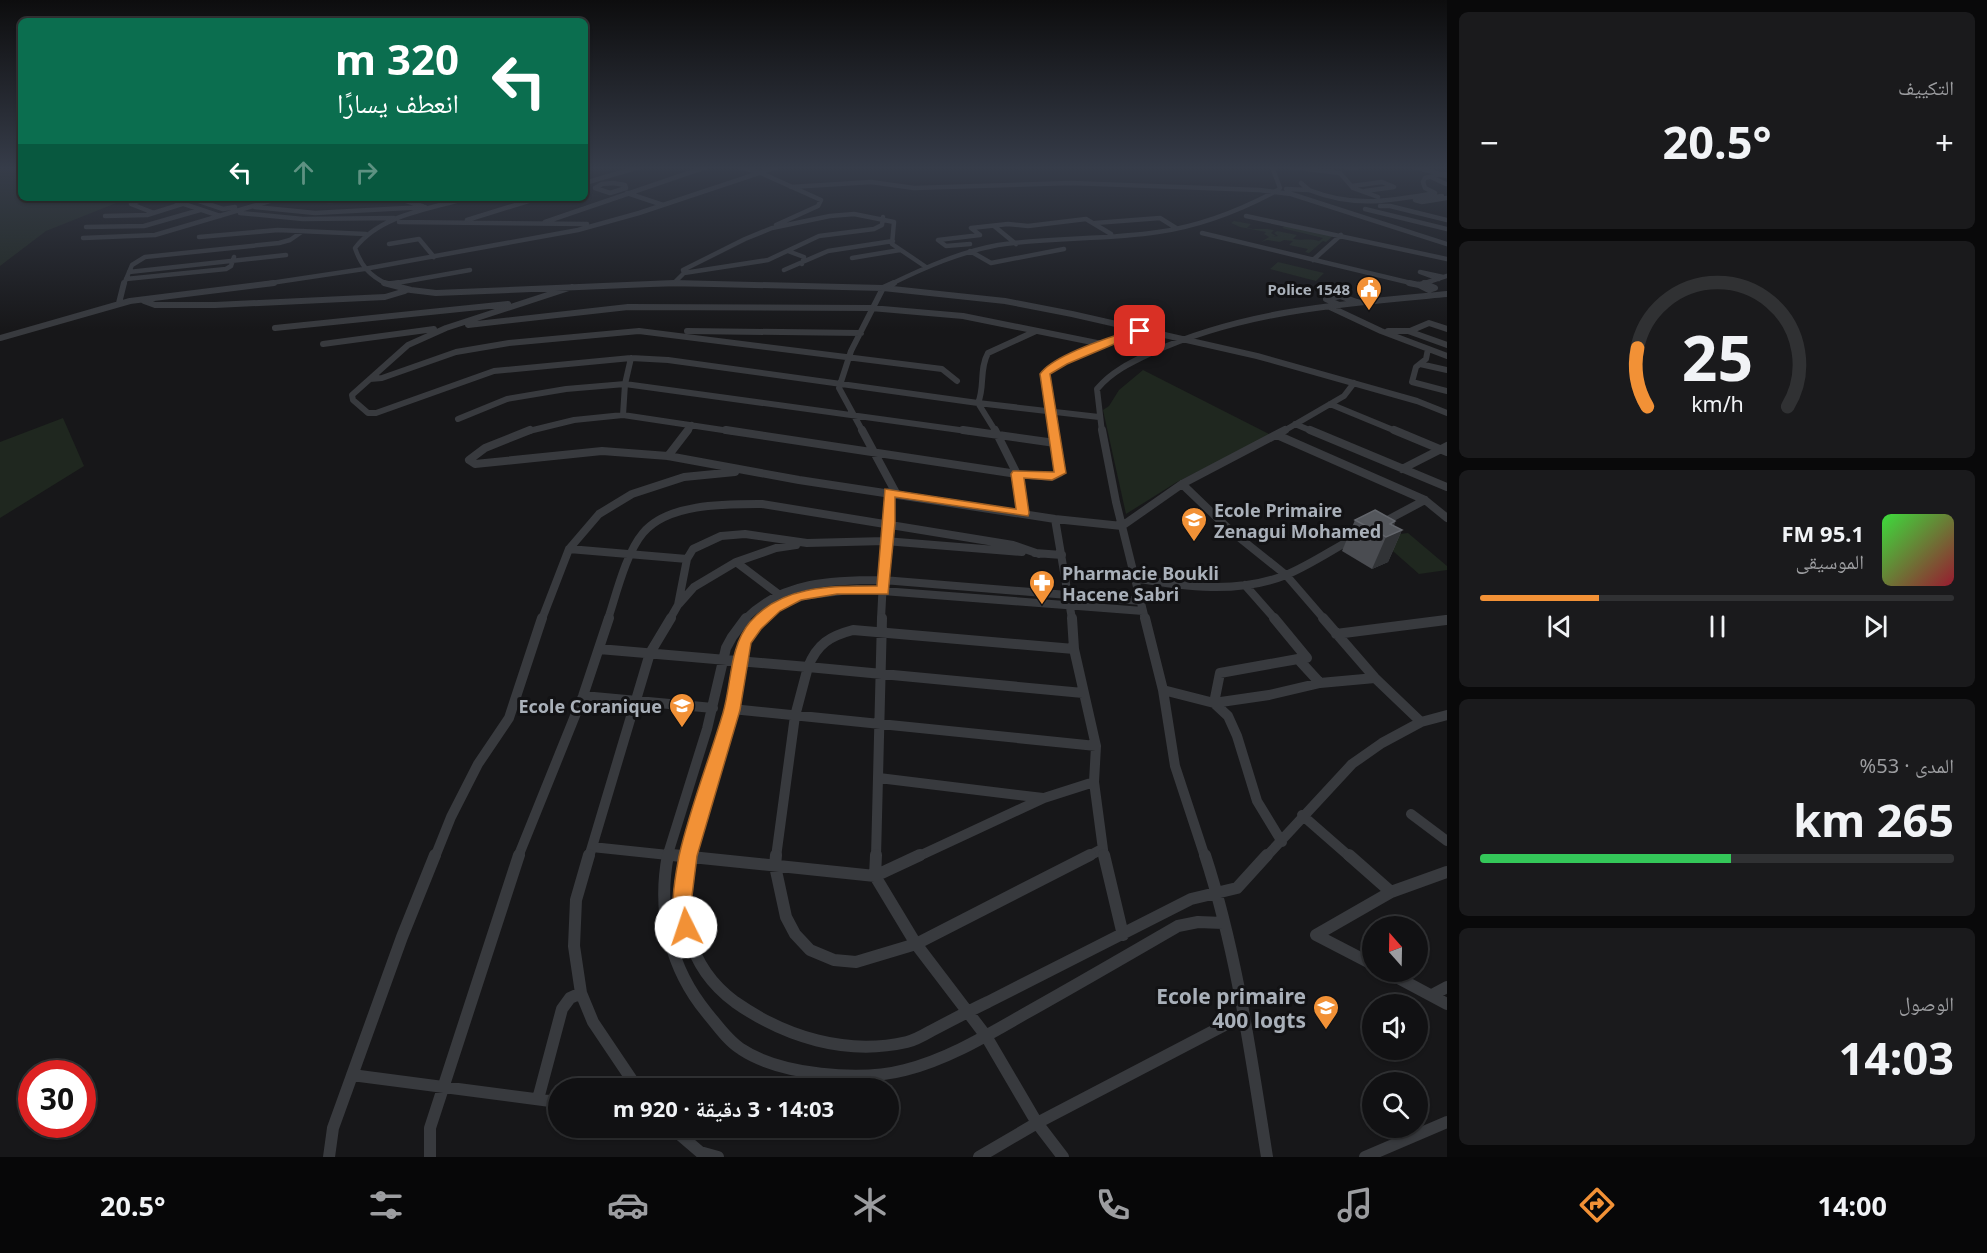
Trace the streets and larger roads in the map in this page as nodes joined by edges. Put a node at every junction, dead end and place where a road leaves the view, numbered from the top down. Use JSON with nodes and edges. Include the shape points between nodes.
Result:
{"nodes":[{"id":1,"x":162,"y":221,"type":"edge"},
{"id":2,"x":202,"y":221,"type":"edge"},
{"id":3,"x":392,"y":221,"type":"joint"},
{"id":4,"x":465,"y":221,"type":"edge"},
{"id":5,"x":548,"y":221,"type":"edge"},
{"id":6,"x":613,"y":221,"type":"edge"},
{"id":7,"x":785,"y":221,"type":"edge"},
{"id":8,"x":808,"y":221,"type":"edge"},
{"id":9,"x":883,"y":221,"type":"edge"},
{"id":10,"x":891,"y":221,"type":"edge"},
{"id":11,"x":1067,"y":221,"type":"edge"},
{"id":12,"x":1090,"y":221,"type":"edge"},
{"id":13,"x":1120,"y":221,"type":"edge"},
{"id":14,"x":1165,"y":221,"type":"edge"},
{"id":15,"x":1202,"y":221,"type":"edge"},
{"id":16,"x":1270,"y":221,"type":"edge"},
{"id":17,"x":1362,"y":221,"type":"edge"},
{"id":18,"x":1370,"y":221,"type":"edge"},
{"id":19,"x":1416,"y":221,"type":"edge"},
{"id":20,"x":459,"y":223,"type":"junction"},
{"id":21,"x":1094,"y":223,"type":"junction"},
{"id":22,"x":539,"y":224,"type":"junction"},
{"id":23,"x":600,"y":225,"type":"junction"},
{"id":24,"x":994,"y":226,"type":"junction"},
{"id":25,"x":86,"y":227,"type":"dead end"},
{"id":26,"x":1176,"y":228,"type":"junction"},
{"id":27,"x":768,"y":229,"type":"junction"},
{"id":28,"x":1447,"y":229,"type":"edge"},
{"id":29,"x":303,"y":231,"type":"junction"},
{"id":30,"x":1202,"y":233,"type":"dead end"},
{"id":31,"x":366,"y":234,"type":"junction"},
{"id":32,"x":1111,"y":235,"type":"junction"},
{"id":33,"x":1341,"y":236,"type":"junction"},
{"id":34,"x":199,"y":237,"type":"dead end"},
{"id":35,"x":83,"y":238,"type":"dead end"},
{"id":36,"x":1051,"y":239,"type":"junction"},
{"id":37,"x":893,"y":241,"type":"junction"},
{"id":38,"x":389,"y":244,"type":"dead end"},
{"id":39,"x":970,"y":244,"type":"dead end"},
{"id":40,"x":1016,"y":244,"type":"junction"},
{"id":41,"x":1446,"y":247,"type":"edge"},
{"id":42,"x":236,"y":248,"type":"junction"},
{"id":43,"x":900,"y":250,"type":"junction"},
{"id":44,"x":788,"y":251,"type":"junction"},
{"id":45,"x":970,"y":251,"type":"junction"},
{"id":46,"x":286,"y":255,"type":"dead end"},
{"id":47,"x":434,"y":257,"type":"junction"},
{"id":48,"x":1439,"y":257,"type":"junction"},
{"id":49,"x":852,"y":258,"type":"dead end"},
{"id":50,"x":1447,"y":259,"type":"edge"},
{"id":51,"x":1313,"y":260,"type":"junction"},
{"id":52,"x":233,"y":261,"type":"junction"},
{"id":53,"x":802,"y":264,"type":"junction"},
{"id":54,"x":926,"y":267,"type":"junction"},
{"id":55,"x":364,"y":269,"type":"junction"},
{"id":56,"x":470,"y":270,"type":"dead end"},
{"id":57,"x":784,"y":270,"type":"dead end"},
{"id":58,"x":129,"y":272,"type":"junction"},
{"id":59,"x":684,"y":273,"type":"junction"},
{"id":60,"x":1443,"y":277,"type":"edge"},
{"id":61,"x":126,"y":279,"type":"junction"},
{"id":62,"x":674,"y":283,"type":"junction"},
{"id":63,"x":389,"y":285,"type":"junction"},
{"id":64,"x":572,"y":286,"type":"junction"},
{"id":65,"x":883,"y":288,"type":"junction"},
{"id":66,"x":406,"y":290,"type":"junction"},
{"id":67,"x":1447,"y":294,"type":"edge"},
{"id":68,"x":141,"y":300,"type":"junction"},
{"id":69,"x":119,"y":303,"type":"junction"},
{"id":70,"x":524,"y":303,"type":"junction"},
{"id":71,"x":1360,"y":303,"type":"junction"},
{"id":72,"x":1339,"y":305,"type":"junction"},
{"id":73,"x":1329,"y":307,"type":"junction"},
{"id":74,"x":871,"y":308,"type":"junction"},
{"id":75,"x":275,"y":328,"type":"dead end"},
{"id":76,"x":446,"y":328,"type":"junction"},
{"id":77,"x":1447,"y":328,"type":"edge"},
{"id":78,"x":1036,"y":330,"type":"junction"},
{"id":79,"x":650,"y":331,"type":"junction"},
{"id":80,"x":1140,"y":331,"type":"junction"},
{"id":81,"x":1381,"y":331,"type":"junction"},
{"id":82,"x":1406,"y":331,"type":"junction"},
{"id":83,"x":861,"y":333,"type":"junction"},
{"id":84,"x":0,"y":338,"type":"edge"},
{"id":85,"x":1182,"y":339,"type":"junction"},
{"id":86,"x":322,"y":344,"type":"dead end"},
{"id":87,"x":1102,"y":344,"type":"junction"},
{"id":88,"x":1447,"y":345,"type":"edge"},
{"id":89,"x":1428,"y":349,"type":"junction"},
{"id":90,"x":1447,"y":356,"type":"edge"},
{"id":91,"x":849,"y":357,"type":"junction"},
{"id":92,"x":631,"y":358,"type":"junction"},
{"id":93,"x":1420,"y":364,"type":"junction"},
{"id":94,"x":1447,"y":370,"type":"edge"},
{"id":95,"x":370,"y":379,"type":"junction"},
{"id":96,"x":957,"y":381,"type":"dead end"},
{"id":97,"x":1354,"y":383,"type":"junction"},
{"id":98,"x":625,"y":384,"type":"junction"},
{"id":99,"x":840,"y":384,"type":"junction"},
{"id":100,"x":1447,"y":391,"type":"edge"},
{"id":101,"x":978,"y":403,"type":"junction"},
{"id":102,"x":1330,"y":404,"type":"junction"},
{"id":103,"x":1050,"y":411,"type":"junction"},
{"id":104,"x":1447,"y":413,"type":"edge"},
{"id":105,"x":623,"y":415,"type":"junction"},
{"id":106,"x":852,"y":415,"type":"junction"},
{"id":107,"x":1099,"y":417,"type":"junction"},
{"id":108,"x":458,"y":419,"type":"dead end"},
{"id":109,"x":692,"y":424,"type":"junction"},
{"id":110,"x":1295,"y":424,"type":"junction"},
{"id":111,"x":1277,"y":435,"type":"junction"},
{"id":112,"x":999,"y":436,"type":"junction"},
{"id":113,"x":1055,"y":443,"type":"junction"},
{"id":114,"x":1445,"y":449,"type":"edge"},
{"id":115,"x":874,"y":452,"type":"junction"},
{"id":116,"x":668,"y":456,"type":"junction"},
{"id":117,"x":1402,"y":469,"type":"junction"},
{"id":118,"x":756,"y":472,"type":"junction"},
{"id":119,"x":1017,"y":474,"type":"junction"},
{"id":120,"x":1182,"y":484,"type":"junction"},
{"id":121,"x":1447,"y":487,"type":"edge"},
{"id":122,"x":892,"y":493,"type":"junction"},
{"id":123,"x":1425,"y":500,"type":"junction"},
{"id":124,"x":1023,"y":513,"type":"junction"},
{"id":125,"x":1447,"y":518,"type":"edge"},
{"id":126,"x":1055,"y":519,"type":"junction"},
{"id":127,"x":889,"y":523,"type":"junction"},
{"id":128,"x":1122,"y":526,"type":"junction"},
{"id":129,"x":1375,"y":526,"type":"edge"},
{"id":130,"x":1365,"y":532,"type":"edge"},
{"id":131,"x":885,"y":541,"type":"junction"},
{"id":132,"x":807,"y":543,"type":"junction"},
{"id":133,"x":569,"y":549,"type":"junction"},
{"id":134,"x":1039,"y":554,"type":"junction"},
{"id":135,"x":630,"y":555,"type":"junction"},
{"id":136,"x":1062,"y":555,"type":"junction"},
{"id":137,"x":687,"y":559,"type":"junction"},
{"id":138,"x":736,"y":562,"type":"junction"},
{"id":139,"x":1286,"y":574,"type":"junction"},
{"id":140,"x":1135,"y":578,"type":"junction"},
{"id":141,"x":883,"y":585,"type":"junction"},
{"id":142,"x":1245,"y":585,"type":"junction"},
{"id":143,"x":777,"y":593,"type":"junction"},
{"id":144,"x":1070,"y":600,"type":"junction"},
{"id":145,"x":678,"y":604,"type":"junction"},
{"id":146,"x":1142,"y":606,"type":"junction"},
{"id":147,"x":1446,"y":620,"type":"edge"},
{"id":148,"x":881,"y":632,"type":"junction"},
{"id":149,"x":1336,"y":634,"type":"junction"},
{"id":150,"x":599,"y":649,"type":"junction"},
{"id":151,"x":1074,"y":649,"type":"junction"},
{"id":152,"x":650,"y":653,"type":"junction"},
{"id":153,"x":1307,"y":658,"type":"dead end"},
{"id":154,"x":721,"y":659,"type":"junction"},
{"id":155,"x":742,"y":660,"type":"junction"},
{"id":156,"x":808,"y":667,"type":"junction"},
{"id":157,"x":879,"y":674,"type":"junction"},
{"id":158,"x":1375,"y":678,"type":"junction"},
{"id":159,"x":1320,"y":683,"type":"junction"},
{"id":160,"x":1163,"y":690,"type":"junction"},
{"id":161,"x":1083,"y":693,"type":"junction"},
{"id":162,"x":583,"y":696,"type":"junction"},
{"id":163,"x":636,"y":700,"type":"junction"},
{"id":164,"x":1214,"y":703,"type":"junction"},
{"id":165,"x":713,"y":708,"type":"junction"},
{"id":166,"x":732,"y":710,"type":"junction"},
{"id":167,"x":1447,"y":715,"type":"edge"},
{"id":168,"x":795,"y":716,"type":"junction"},
{"id":169,"x":1421,"y":722,"type":"junction"},
{"id":170,"x":878,"y":724,"type":"junction"},
{"id":171,"x":1096,"y":746,"type":"junction"},
{"id":172,"x":879,"y":778,"type":"junction"},
{"id":173,"x":1094,"y":782,"type":"junction"},
{"id":174,"x":1044,"y":798,"type":"junction"},
{"id":175,"x":1411,"y":814,"type":"dead end"},
{"id":176,"x":1302,"y":815,"type":"junction"},
{"id":177,"x":1282,"y":842,"type":"junction"},
{"id":178,"x":1447,"y":842,"type":"edge"},
{"id":179,"x":592,"y":847,"type":"junction"},
{"id":180,"x":1102,"y":849,"type":"junction"},
{"id":181,"x":666,"y":854,"type":"junction"},
{"id":182,"x":688,"y":856,"type":"junction"},
{"id":183,"x":775,"y":866,"type":"junction"},
{"id":184,"x":1447,"y":872,"type":"edge"},
{"id":185,"x":875,"y":876,"type":"junction"},
{"id":186,"x":1392,"y":892,"type":"junction"},
{"id":187,"x":1217,"y":893,"type":"junction"},
{"id":188,"x":1223,"y":923,"type":"junction"},
{"id":189,"x":1123,"y":935,"type":"junction"},
{"id":190,"x":916,"y":944,"type":"junction"},
{"id":191,"x":1362,"y":959,"type":"edge"},
{"id":192,"x":1407,"y":982,"type":"edge"},
{"id":193,"x":1447,"y":987,"type":"edge"},
{"id":194,"x":581,"y":993,"type":"junction"},
{"id":195,"x":1432,"y":995,"type":"junction"},
{"id":196,"x":1447,"y":1004,"type":"edge"},
{"id":197,"x":969,"y":1013,"type":"junction"},
{"id":198,"x":1244,"y":1015,"type":"junction"},
{"id":199,"x":986,"y":1036,"type":"junction"},
{"id":200,"x":352,"y":1075,"type":"junction"},
{"id":201,"x":631,"y":1078,"type":"edge"},
{"id":202,"x":443,"y":1086,"type":"junction"},
{"id":203,"x":538,"y":1100,"type":"junction"},
{"id":204,"x":548,"y":1101,"type":"edge"},
{"id":205,"x":1447,"y":1122,"type":"edge"},
{"id":206,"x":1037,"y":1123,"type":"junction"},
{"id":207,"x":684,"y":1138,"type":"edge"},
{"id":208,"x":329,"y":1157,"type":"edge"},
{"id":209,"x":430,"y":1157,"type":"edge"},
{"id":210,"x":718,"y":1157,"type":"edge"},
{"id":211,"x":979,"y":1157,"type":"edge"},
{"id":212,"x":1063,"y":1157,"type":"edge"},
{"id":213,"x":1267,"y":1157,"type":"edge"},
{"id":214,"x":1365,"y":1157,"type":"edge"}],
"edges":[{"from":1,"to":25,"type":"street","via":[[144,226]]},
{"from":2,"to":35,"type":"street","via":[[147,236]]},
{"from":3,"to":20,"type":"street"},
{"from":3,"to":31,"type":"street"},
{"from":4,"to":20,"type":"street"},
{"from":5,"to":22,"type":"street"},
{"from":6,"to":23,"type":"street"},
{"from":7,"to":27,"type":"street"},
{"from":8,"to":27,"type":"street"},
{"from":9,"to":44,"type":"street","via":[[874,229],[819,236]]},
{"from":10,"to":37,"type":"street"},
{"from":11,"to":24,"type":"street"},
{"from":12,"to":21,"type":"street"},
{"from":13,"to":21,"type":"street"},
{"from":14,"to":26,"type":"street"},
{"from":15,"to":26,"type":"street"},
{"from":16,"to":33,"type":"street"},
{"from":17,"to":48,"type":"street","via":[[1436,245]]},
{"from":18,"to":41,"type":"street"},
{"from":19,"to":28,"type":"street"},
{"from":20,"to":22,"type":"street"},
{"from":21,"to":32,"type":"street"},
{"from":22,"to":23,"type":"street"},
{"from":23,"to":47,"type":"street"},
{"from":24,"to":39,"type":"street","via":[[971,228],[980,235],[938,240],[946,246]]},
{"from":24,"to":40,"type":"street"},
{"from":26,"to":32,"type":"street"},
{"from":27,"to":59,"type":"street","via":[[683,270]]},
{"from":29,"to":31,"type":"street"},
{"from":29,"to":34,"type":"street"},
{"from":29,"to":42,"type":"street","via":[[285,242]]},
{"from":30,"to":51,"type":"street"},
{"from":31,"to":55,"type":"street","via":[[356,248]]},
{"from":32,"to":36,"type":"street"},
{"from":33,"to":48,"type":"street"},
{"from":33,"to":51,"type":"street"},
{"from":36,"to":40,"type":"street"},
{"from":36,"to":45,"type":"street","via":[[1064,249],[991,263]]},
{"from":37,"to":43,"type":"street"},
{"from":37,"to":53,"type":"street","via":[[828,251]]},
{"from":38,"to":47,"type":"street","via":[[419,239]]},
{"from":40,"to":45,"type":"street"},
{"from":42,"to":52,"type":"street"},
{"from":42,"to":58,"type":"street","via":[[146,257],[133,262]]},
{"from":43,"to":49,"type":"street"},
{"from":43,"to":54,"type":"street"},
{"from":44,"to":53,"type":"street","via":[[804,257]]},
{"from":44,"to":59,"type":"street","via":[[768,260]]},
{"from":45,"to":54,"type":"street"},
{"from":46,"to":52,"type":"street"},
{"from":47,"to":55,"type":"street"},
{"from":48,"to":50,"type":"street"},
{"from":51,"to":60,"type":"street","via":[[1421,284]]},
{"from":52,"to":58,"type":"street"},
{"from":52,"to":61,"type":"street","via":[[223,270]]},
{"from":53,"to":57,"type":"street"},
{"from":54,"to":65,"type":"street"},
{"from":55,"to":63,"type":"street"},
{"from":55,"to":68,"type":"street"},
{"from":56,"to":63,"type":"street"},
{"from":58,"to":61,"type":"street"},
{"from":59,"to":62,"type":"street"},
{"from":61,"to":69,"type":"street"},
{"from":62,"to":64,"type":"street"},
{"from":62,"to":65,"type":"street"},
{"from":63,"to":66,"type":"street"},
{"from":64,"to":66,"type":"street","via":[[436,293]]},
{"from":64,"to":70,"type":"street"},
{"from":65,"to":74,"type":"street"},
{"from":65,"to":80,"type":"street","via":[[1005,301]]},
{"from":66,"to":68,"type":"street","via":[[386,297],[215,305],[155,305]]},
{"from":67,"to":71,"type":"street"},
{"from":68,"to":69,"type":"street"},
{"from":69,"to":84,"type":"street"},
{"from":70,"to":75,"type":"street"},
{"from":70,"to":76,"type":"street"},
{"from":71,"to":72,"type":"street"},
{"from":71,"to":72,"type":"street","via":[[1340,296],[1326,299]]},
{"from":72,"to":73,"type":"street"},
{"from":73,"to":81,"type":"street"},
{"from":73,"to":85,"type":"street"},
{"from":74,"to":76,"type":"street","via":[[628,308]]},
{"from":74,"to":78,"type":"street","via":[[963,316]]},
{"from":74,"to":83,"type":"street"},
{"from":76,"to":86,"type":"street"},
{"from":76,"to":95,"type":"street","via":[[408,345]]},
{"from":77,"to":82,"type":"street","via":[[1429,323]]},
{"from":78,"to":87,"type":"street"},
{"from":78,"to":101,"type":"street","via":[[984,358],[983,393]]},
{"from":79,"to":83,"type":"street"},
{"from":79,"to":91,"type":"street"},
{"from":79,"to":95,"type":"street","via":[[509,343],[456,352]]},
{"from":80,"to":85,"type":"street"},
{"from":80,"to":87,"type":"street"},
{"from":81,"to":82,"type":"street"},
{"from":81,"to":89,"type":"street"},
{"from":82,"to":88,"type":"street"},
{"from":83,"to":91,"type":"street"},
{"from":85,"to":97,"type":"street"},
{"from":85,"to":107,"type":"street","via":[[1104,379],[1097,388]]},
{"from":87,"to":103,"type":"street","via":[[1045,374]]},
{"from":89,"to":90,"type":"street"},
{"from":89,"to":93,"type":"street"},
{"from":91,"to":96,"type":"street","via":[[942,369]]},
{"from":91,"to":99,"type":"street"},
{"from":92,"to":95,"type":"street","via":[[494,371],[376,413],[368,413],[352,395]]},
{"from":92,"to":98,"type":"street"},
{"from":92,"to":99,"type":"street"},
{"from":93,"to":94,"type":"street"},
{"from":93,"to":100,"type":"street","via":[[1412,382]]},
{"from":97,"to":102,"type":"street","via":[[1344,396]]},
{"from":97,"to":104,"type":"street"},
{"from":98,"to":105,"type":"street"},
{"from":98,"to":106,"type":"street"},
{"from":98,"to":108,"type":"street","via":[[507,399]]},
{"from":99,"to":101,"type":"street"},
{"from":99,"to":106,"type":"street"},
{"from":101,"to":103,"type":"street"},
{"from":101,"to":112,"type":"street"},
{"from":102,"to":110,"type":"street"},
{"from":102,"to":114,"type":"street"},
{"from":103,"to":107,"type":"street"},
{"from":103,"to":113,"type":"street"},
{"from":105,"to":109,"type":"street"},
{"from":105,"to":116,"type":"street","via":[[581,418],[521,431],[469,460],[475,464],[602,451]]},
{"from":106,"to":112,"type":"street"},
{"from":106,"to":115,"type":"street"},
{"from":107,"to":128,"type":"street"},
{"from":109,"to":115,"type":"street"},
{"from":109,"to":116,"type":"street"},
{"from":110,"to":111,"type":"street"},
{"from":110,"to":117,"type":"street"},
{"from":111,"to":120,"type":"street"},
{"from":111,"to":123,"type":"street"},
{"from":112,"to":113,"type":"street"},
{"from":112,"to":119,"type":"street"},
{"from":113,"to":119,"type":"street","via":[[1060,473],[1057,476]]},
{"from":114,"to":117,"type":"street"},
{"from":115,"to":119,"type":"street"},
{"from":115,"to":122,"type":"street"},
{"from":116,"to":118,"type":"street"},
{"from":117,"to":121,"type":"street"},
{"from":118,"to":122,"type":"street"},
{"from":118,"to":133,"type":"street","via":[[684,477],[632,494],[599,514]]},
{"from":119,"to":124,"type":"street"},
{"from":120,"to":128,"type":"street","via":[[1136,511]]},
{"from":120,"to":139,"type":"street","via":[[1231,531]]},
{"from":122,"to":124,"type":"street"},
{"from":122,"to":127,"type":"street"},
{"from":123,"to":125,"type":"street"},
{"from":123,"to":129,"type":"street"},
{"from":124,"to":126,"type":"street"},
{"from":126,"to":128,"type":"street"},
{"from":126,"to":136,"type":"street"},
{"from":127,"to":131,"type":"street"},
{"from":127,"to":134,"type":"street","via":[[1013,545]]},
{"from":127,"to":135,"type":"street","via":[[762,504],[724,504],[663,518],[643,533]]},
{"from":128,"to":140,"type":"street"},
{"from":130,"to":139,"type":"street"},
{"from":131,"to":132,"type":"street"},
{"from":131,"to":134,"type":"street"},
{"from":131,"to":141,"type":"street"},
{"from":132,"to":137,"type":"street","via":[[744,534],[721,536],[693,549]]},
{"from":132,"to":138,"type":"street","via":[[776,548]]},
{"from":133,"to":135,"type":"street"},
{"from":133,"to":200,"type":"street","via":[[509,718],[478,764],[451,817]]},
{"from":134,"to":136,"type":"street"},
{"from":135,"to":137,"type":"street"},
{"from":135,"to":150,"type":"street"},
{"from":136,"to":144,"type":"street"},
{"from":137,"to":145,"type":"street"},
{"from":138,"to":143,"type":"street"},
{"from":138,"to":145,"type":"street","via":[[694,587]]},
{"from":139,"to":142,"type":"street"},
{"from":139,"to":149,"type":"street"},
{"from":140,"to":142,"type":"street","via":[[1193,588]]},
{"from":140,"to":146,"type":"street"},
{"from":141,"to":143,"type":"street","via":[[843,580]]},
{"from":141,"to":144,"type":"street"},
{"from":141,"to":148,"type":"street"},
{"from":141,"to":155,"type":"street","via":[[797,596],[775,608],[756,626],[744,643]]},
{"from":142,"to":153,"type":"street"},
{"from":143,"to":154,"type":"street","via":[[747,616],[732,634]]},
{"from":144,"to":146,"type":"street"},
{"from":144,"to":151,"type":"street"},
{"from":145,"to":152,"type":"street"},
{"from":146,"to":160,"type":"street"},
{"from":147,"to":149,"type":"street"},
{"from":148,"to":151,"type":"street"},
{"from":148,"to":156,"type":"street","via":[[853,630],[825,639]]},
{"from":148,"to":157,"type":"street"},
{"from":149,"to":158,"type":"street"},
{"from":150,"to":152,"type":"street"},
{"from":150,"to":162,"type":"street"},
{"from":151,"to":161,"type":"street"},
{"from":152,"to":154,"type":"street"},
{"from":152,"to":163,"type":"street"},
{"from":154,"to":155,"type":"street"},
{"from":154,"to":165,"type":"street"},
{"from":155,"to":156,"type":"street"},
{"from":155,"to":166,"type":"street"},
{"from":156,"to":157,"type":"street"},
{"from":156,"to":168,"type":"street"},
{"from":157,"to":161,"type":"street"},
{"from":157,"to":170,"type":"street"},
{"from":158,"to":159,"type":"street"},
{"from":158,"to":169,"type":"street"},
{"from":159,"to":164,"type":"street"},
{"from":159,"to":164,"type":"street","via":[[1298,659],[1220,673]]},
{"from":160,"to":164,"type":"street"},
{"from":160,"to":187,"type":"street","via":[[1175,766]]},
{"from":161,"to":171,"type":"street"},
{"from":162,"to":163,"type":"street"},
{"from":162,"to":202,"type":"street","via":[[517,859]]},
{"from":163,"to":165,"type":"street"},
{"from":163,"to":179,"type":"street"},
{"from":164,"to":177,"type":"street","via":[[1228,716],[1257,801]]},
{"from":165,"to":181,"type":"street"},
{"from":166,"to":168,"type":"street"},
{"from":166,"to":182,"type":"street"},
{"from":167,"to":169,"type":"street"},
{"from":168,"to":170,"type":"street"},
{"from":168,"to":183,"type":"street"},
{"from":169,"to":176,"type":"street","via":[[1352,764]]},
{"from":170,"to":171,"type":"street"},
{"from":170,"to":172,"type":"street"},
{"from":171,"to":173,"type":"street"},
{"from":172,"to":174,"type":"street"},
{"from":172,"to":185,"type":"street"},
{"from":173,"to":174,"type":"street"},
{"from":173,"to":180,"type":"street"},
{"from":174,"to":185,"type":"street"},
{"from":175,"to":178,"type":"street"},
{"from":176,"to":177,"type":"street"},
{"from":176,"to":186,"type":"street"},
{"from":177,"to":187,"type":"street","via":[[1237,888]]},
{"from":179,"to":181,"type":"street"},
{"from":179,"to":194,"type":"street","via":[[576,900],[573,946]]},
{"from":180,"to":189,"type":"street"},
{"from":180,"to":190,"type":"street"},
{"from":181,"to":182,"type":"street"},
{"from":181,"to":199,"type":"street","via":[[663,903],[680,970],[710,1020],[743,1051],[804,1071],[861,1076],[903,1072]]},
{"from":182,"to":183,"type":"street"},
{"from":182,"to":197,"type":"street","via":[[683,896],[686,927],[699,959],[716,985],[739,1007],[778,1030],[837,1045],[872,1047],[909,1042]]},
{"from":183,"to":185,"type":"street"},
{"from":183,"to":190,"type":"street","via":[[786,917],[810,950],[834,960],[856,962]]},
{"from":184,"to":186,"type":"street"},
{"from":185,"to":190,"type":"street"},
{"from":186,"to":191,"type":"street","via":[[1316,934]]},
{"from":187,"to":188,"type":"street"},
{"from":187,"to":189,"type":"street","via":[[1191,899]]},
{"from":188,"to":198,"type":"street"},
{"from":188,"to":199,"type":"street","via":[[1178,926]]},
{"from":189,"to":197,"type":"street"},
{"from":190,"to":197,"type":"street"},
{"from":192,"to":195,"type":"street"},
{"from":193,"to":195,"type":"street"},
{"from":194,"to":201,"type":"street","via":[[593,1022]]},
{"from":194,"to":203,"type":"street","via":[[562,1009]]},
{"from":195,"to":196,"type":"street"},
{"from":197,"to":199,"type":"street"},
{"from":198,"to":206,"type":"street"},
{"from":198,"to":213,"type":"street"},
{"from":199,"to":206,"type":"street"},
{"from":200,"to":202,"type":"street"},
{"from":200,"to":208,"type":"street","via":[[333,1128]]},
{"from":202,"to":203,"type":"street"},
{"from":202,"to":209,"type":"street","via":[[430,1128]]},
{"from":203,"to":204,"type":"street"},
{"from":205,"to":214,"type":"street"},
{"from":206,"to":211,"type":"street"},
{"from":206,"to":212,"type":"street"},
{"from":207,"to":210,"type":"street","via":[[700,1152]]}]}
